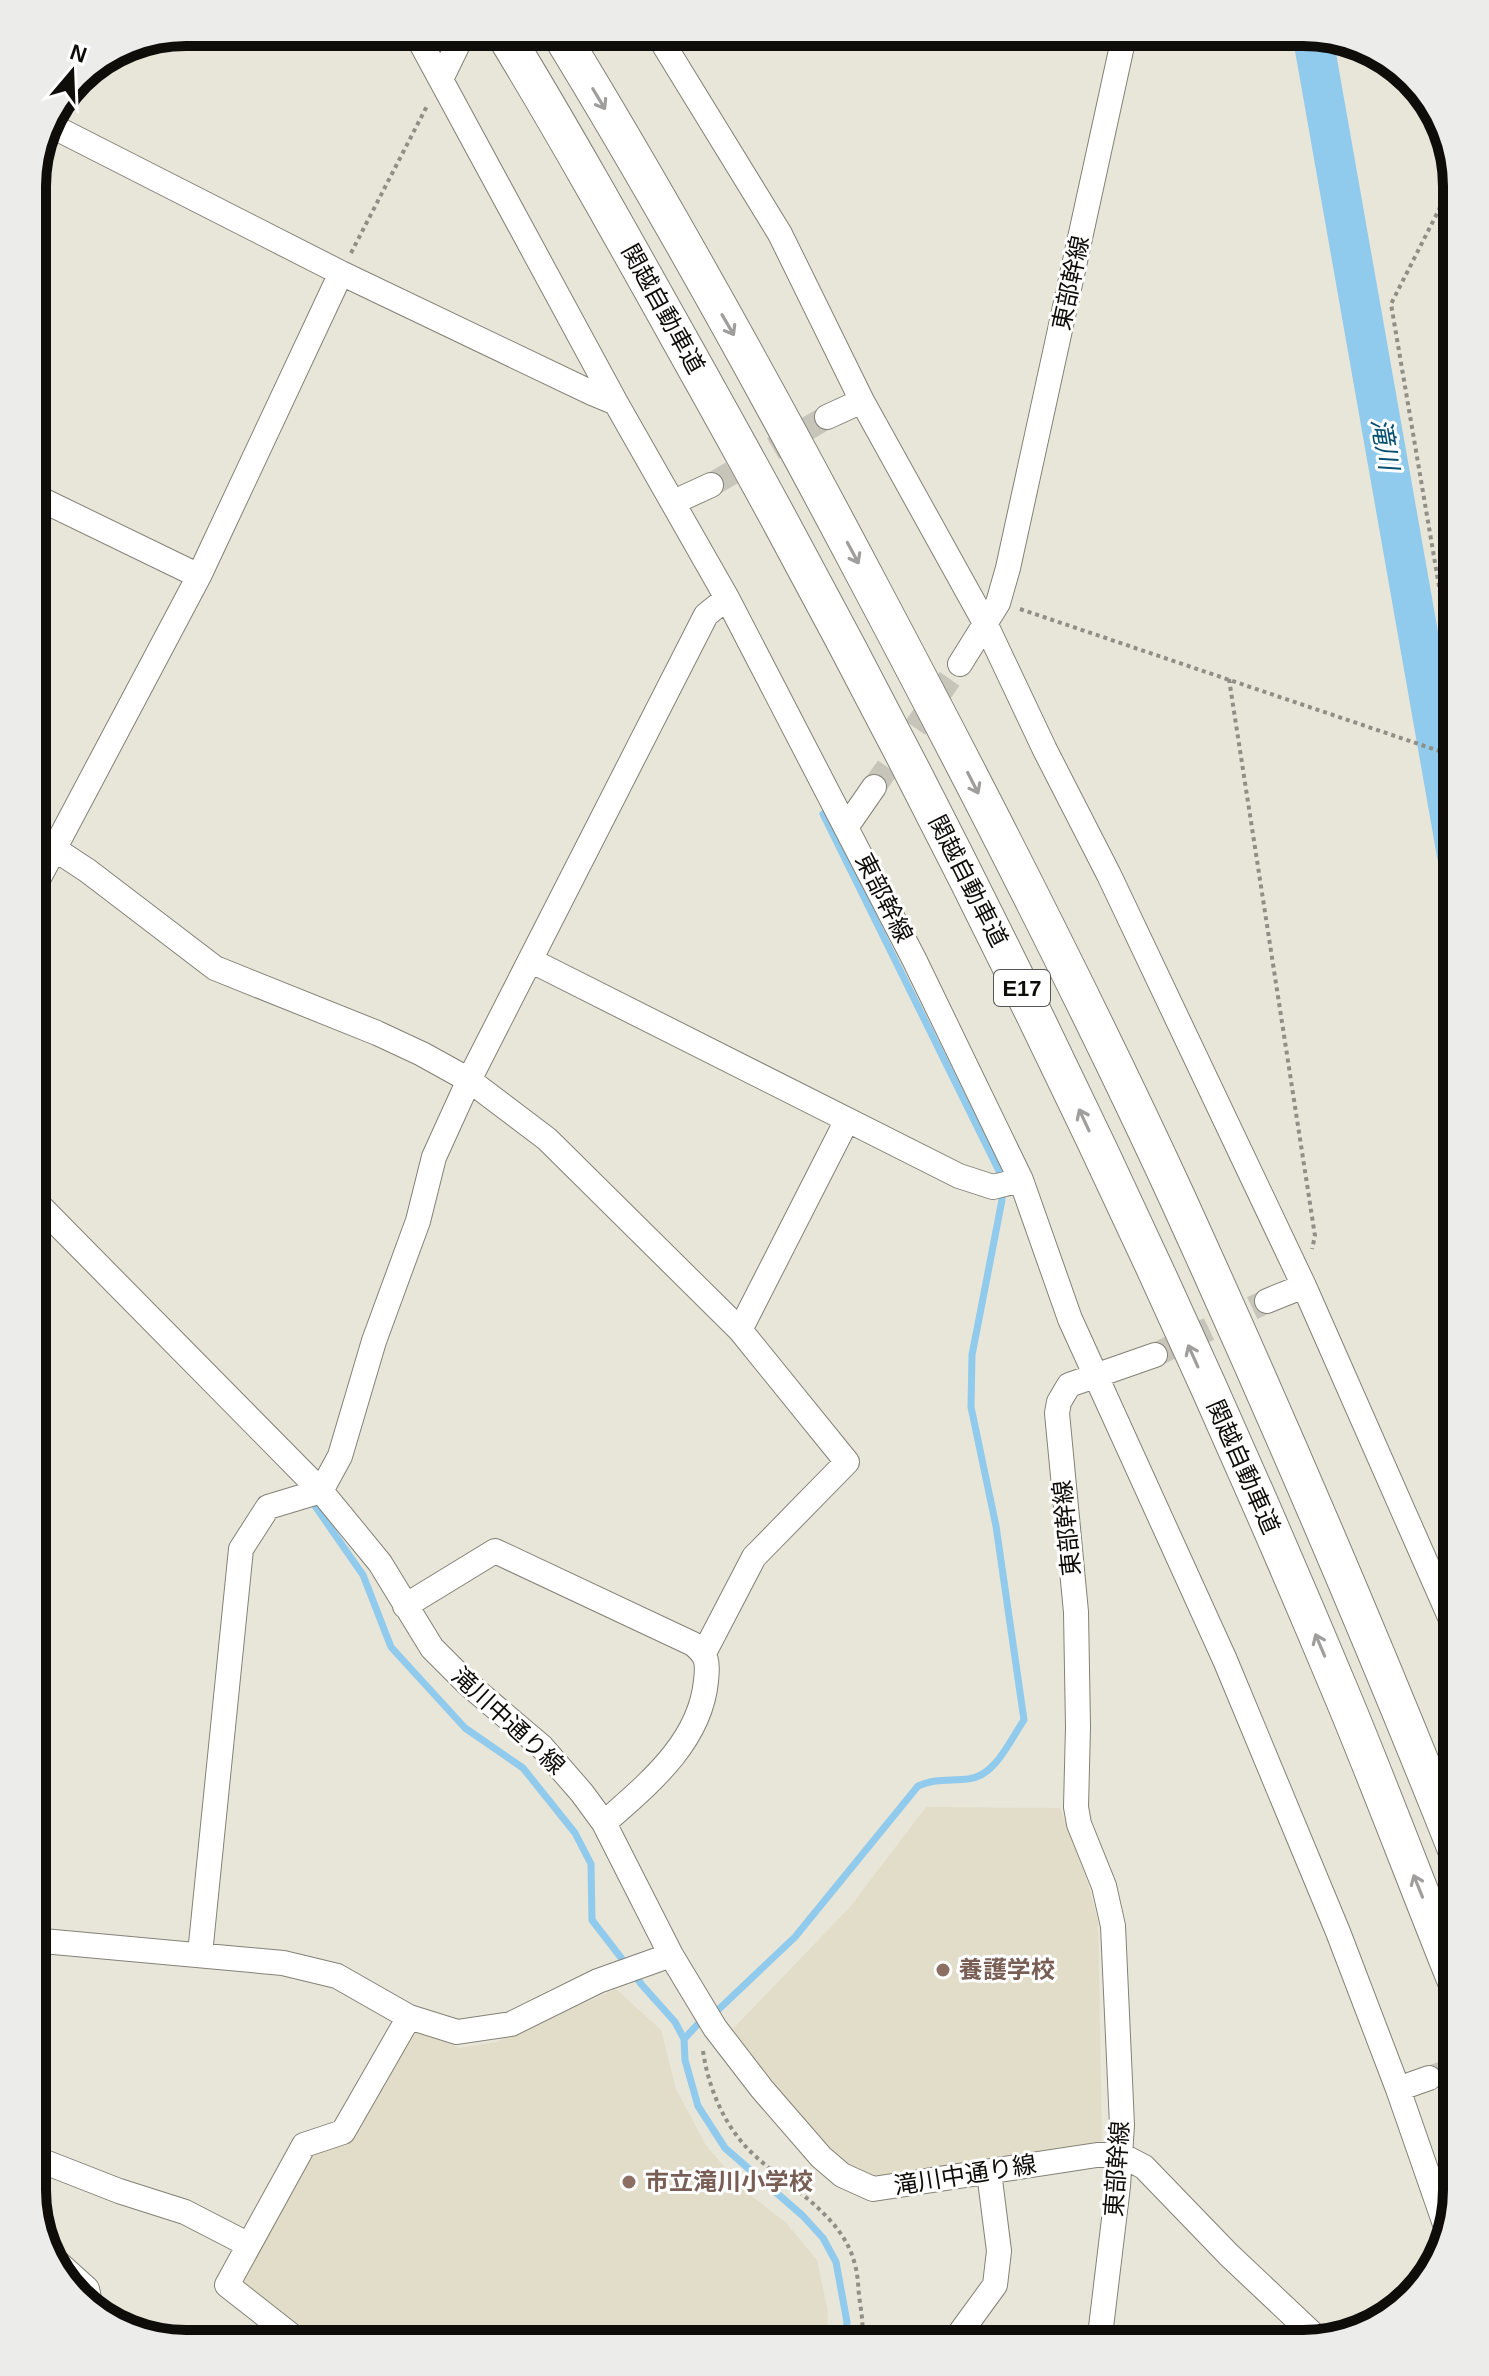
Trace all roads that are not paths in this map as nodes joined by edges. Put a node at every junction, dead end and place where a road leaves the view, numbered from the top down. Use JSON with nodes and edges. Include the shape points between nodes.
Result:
{"nodes":[{"id":1,"x":423,"y":46,"type":"edge"},
{"id":2,"x":457,"y":46,"type":"edge"},
{"id":3,"x":512,"y":46,"type":"edge"},
{"id":4,"x":567,"y":46,"type":"edge"},
{"id":5,"x":665,"y":46,"type":"edge"},
{"id":6,"x":1122,"y":46,"type":"edge"},
{"id":7,"x":442,"y":77,"type":"junction"},
{"id":8,"x":58,"y":129,"type":"edge"},
{"id":9,"x":341,"y":273,"type":"junction"},
{"id":10,"x":862,"y":401,"type":"junction"},
{"id":11,"x":616,"y":403,"type":"junction"},
{"id":12,"x":827,"y":417,"type":"tunnel mouth"},
{"id":13,"x":711,"y":485,"type":"tunnel mouth"},
{"id":14,"x":46,"y":502,"type":"edge"},
{"id":15,"x":674,"y":502,"type":"junction"},
{"id":16,"x":199,"y":576,"type":"junction"},
{"id":17,"x":727,"y":598,"type":"junction"},
{"id":18,"x":991,"y":613,"type":"junction"},
{"id":19,"x":960,"y":664,"type":"tunnel mouth"},
{"id":20,"x":874,"y":787,"type":"tunnel mouth"},
{"id":21,"x":847,"y":826,"type":"junction"},
{"id":22,"x":46,"y":844,"type":"edge"},
{"id":23,"x":55,"y":851,"type":"junction"},
{"id":24,"x":46,"y":867,"type":"edge"},
{"id":25,"x":530,"y":960,"type":"junction"},
{"id":26,"x":469,"y":1080,"type":"junction"},
{"id":27,"x":847,"y":1120,"type":"junction"},
{"id":28,"x":1008,"y":1183,"type":"junction"},
{"id":29,"x":46,"y":1212,"type":"edge"},
{"id":30,"x":1304,"y":1286,"type":"junction"},
{"id":31,"x":1267,"y":1301,"type":"tunnel mouth"},
{"id":32,"x":740,"y":1330,"type":"junction"},
{"id":33,"x":1155,"y":1355,"type":"tunnel mouth"},
{"id":34,"x":1094,"y":1376,"type":"junction"},
{"id":35,"x":321,"y":1491,"type":"junction"},
{"id":36,"x":1443,"y":1601,"type":"edge"},
{"id":37,"x":405,"y":1606,"type":"junction"},
{"id":38,"x":704,"y":1653,"type":"junction"},
{"id":39,"x":1443,"y":1817,"type":"edge"},
{"id":40,"x":604,"y":1823,"type":"junction"},
{"id":41,"x":46,"y":1941,"type":"edge"},
{"id":42,"x":1443,"y":1949,"type":"edge"},
{"id":43,"x":200,"y":1954,"type":"junction"},
{"id":44,"x":671,"y":1955,"type":"junction"},
{"id":45,"x":409,"y":2017,"type":"junction"},
{"id":46,"x":1429,"y":2078,"type":"tunnel mouth"},
{"id":47,"x":1398,"y":2089,"type":"junction"},
{"id":48,"x":1121,"y":2155,"type":"junction"},
{"id":49,"x":46,"y":2162,"type":"edge"},
{"id":50,"x":989,"y":2172,"type":"junction"},
{"id":51,"x":1441,"y":2212,"type":"edge"},
{"id":52,"x":249,"y":2245,"type":"junction"},
{"id":53,"x":284,"y":2330,"type":"edge"},
{"id":54,"x":962,"y":2330,"type":"edge"},
{"id":55,"x":1101,"y":2330,"type":"edge"},
{"id":56,"x":1308,"y":2330,"type":"edge"}],
"edges":[{"from":1,"to":7,"type":"street"},
{"from":2,"to":7,"type":"street"},
{"from":42,"to":3,"type":"highway","name":"関越自動車道","number":"E17","one_way":true,"via":[[1223,1420],[1025,995],[758,479]]},
{"from":4,"to":39,"type":"highway","name":"関越自動車道","number":"E17","one_way":true,"via":[[796,445],[1066,964],[1272,1409]]},
{"from":5,"to":10,"type":"street","via":[[780,234]]},
{"from":6,"to":18,"type":"street","name":"東部幹線","via":[[1008,568]]},
{"from":7,"to":11,"type":"street"},
{"from":8,"to":9,"type":"street"},
{"from":9,"to":11,"type":"street"},
{"from":9,"to":16,"type":"street"},
{"from":10,"to":12,"type":"street"},
{"from":10,"to":18,"type":"street"},
{"from":11,"to":15,"type":"street"},
{"from":13,"to":15,"type":"street"},
{"from":14,"to":16,"type":"street"},
{"from":15,"to":17,"type":"street"},
{"from":16,"to":23,"type":"street"},
{"from":17,"to":21,"type":"street"},
{"from":17,"to":25,"type":"street","via":[[706,615]]},
{"from":18,"to":19,"type":"street","name":"東部幹線"},
{"from":18,"to":30,"type":"street","via":[[1045,750]]},
{"from":20,"to":21,"type":"street","name":"東部幹線"},
{"from":21,"to":28,"type":"street","name":"東部幹線"},
{"from":22,"to":23,"type":"street"},
{"from":23,"to":24,"type":"street"},
{"from":23,"to":26,"type":"street","via":[[215,968],[377,1033]]},
{"from":25,"to":26,"type":"street"},
{"from":25,"to":27,"type":"street"},
{"from":26,"to":32,"type":"street","via":[[547,1139]]},
{"from":26,"to":35,"type":"street","via":[[434,1157],[340,1456]]},
{"from":27,"to":28,"type":"street","via":[[959,1176]]},
{"from":27,"to":32,"type":"street"},
{"from":28,"to":34,"type":"street","name":"東部幹線"},
{"from":29,"to":35,"type":"street","name":"滝川中通り線"},
{"from":30,"to":31,"type":"street"},
{"from":30,"to":36,"type":"street"},
{"from":32,"to":38,"type":"street","via":[[847,1462],[754,1557]]},
{"from":33,"to":34,"type":"street"},
{"from":34,"to":47,"type":"street","via":[[1225,1660]]},
{"from":34,"to":48,"type":"street","name":"東部幹線","via":[[1069,1385],[1059,1402],[1056,1428],[1076,1612],[1076,1807],[1113,1926]]},
{"from":35,"to":37,"type":"street","name":"滝川中通り線","via":[[380,1563]]},
{"from":35,"to":43,"type":"street","via":[[268,1507],[241,1549]]},
{"from":37,"to":38,"type":"street","via":[[495,1551]]},
{"from":37,"to":40,"type":"street","name":"滝川中通り線","via":[[432,1648],[542,1747]]},
{"from":38,"to":40,"type":"street","via":[[705,1694],[689,1735],[654,1779]]},
{"from":40,"to":44,"type":"street","name":"滝川中通り線"},
{"from":41,"to":43,"type":"street"},
{"from":43,"to":45,"type":"street","via":[[283,1963],[337,1976]]},
{"from":44,"to":45,"type":"street","via":[[598,1981],[511,2024],[457,2032]]},
{"from":44,"to":50,"type":"street","name":"滝川中通り線","via":[[710,2020],[821,2157],[842,2175],[873,2189]]},
{"from":45,"to":52,"type":"street","via":[[343,2132],[304,2145]]},
{"from":46,"to":47,"type":"street"},
{"from":47,"to":51,"type":"street"},
{"from":48,"to":50,"type":"street","name":"滝川中通り線"},
{"from":48,"to":55,"type":"street","name":"東部幹線"},
{"from":48,"to":56,"type":"street","via":[[1144,2167]]},
{"from":49,"to":52,"type":"street","via":[[185,2212]]},
{"from":50,"to":54,"type":"street","via":[[999,2251],[995,2285]]},
{"from":52,"to":53,"type":"street","via":[[227,2285]]}]}
